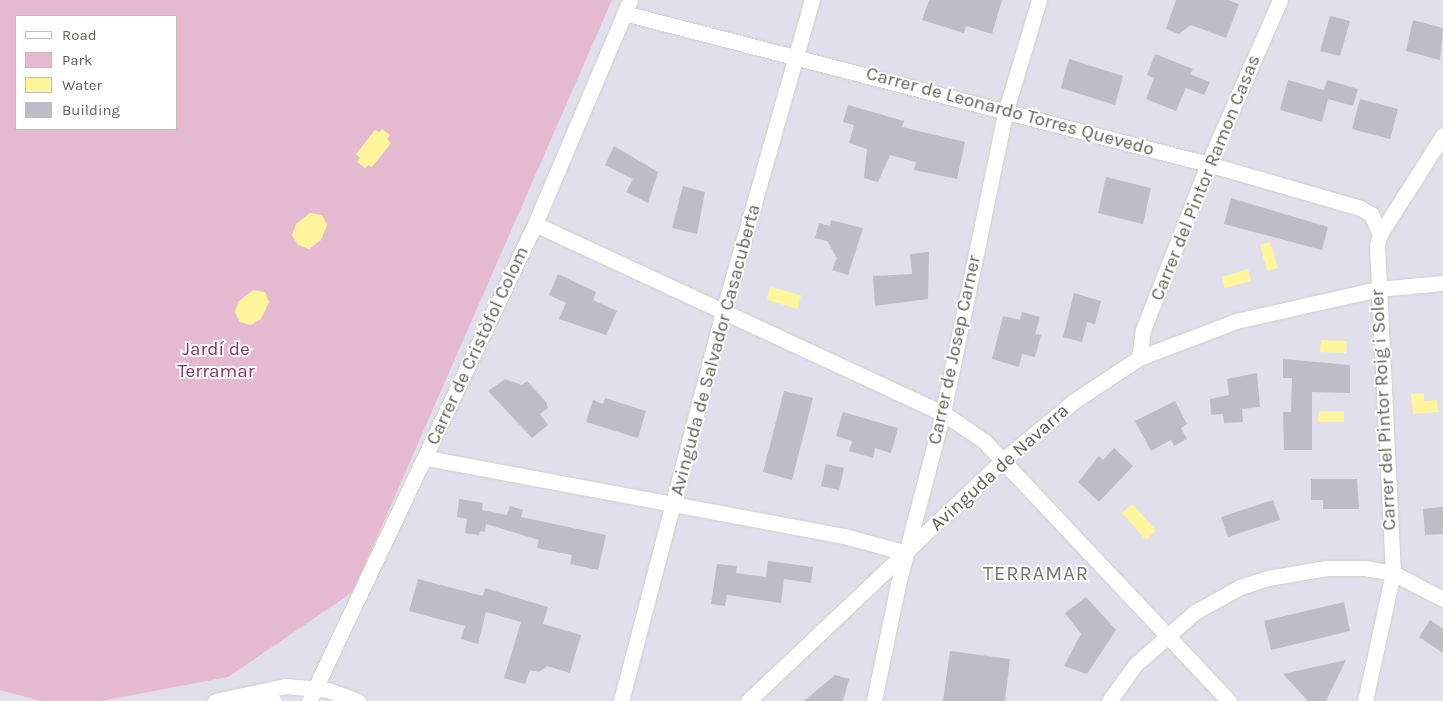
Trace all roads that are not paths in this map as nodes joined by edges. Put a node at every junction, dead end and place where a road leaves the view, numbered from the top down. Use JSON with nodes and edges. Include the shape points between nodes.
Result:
{"nodes":[{"id":1,"x":812,"y":0,"type":"edge"},
{"id":2,"x":1039,"y":0,"type":"edge"},
{"id":3,"x":1280,"y":0,"type":"edge"},
{"id":4,"x":627,"y":6,"type":"edge"},
{"id":5,"x":797,"y":56,"type":"junction"},
{"id":6,"x":1006,"y":110,"type":"junction"},
{"id":7,"x":1443,"y":135,"type":"edge"},
{"id":8,"x":1208,"y":164,"type":"junction"},
{"id":9,"x":534,"y":224,"type":"junction"},
{"id":10,"x":1380,"y":234,"type":"junction"},
{"id":11,"x":1443,"y":283,"type":"edge"},
{"id":12,"x":1378,"y":288,"type":"junction"},
{"id":13,"x":723,"y":312,"type":"junction"},
{"id":14,"x":1139,"y":358,"type":"junction"},
{"id":15,"x":943,"y":413,"type":"junction"},
{"id":16,"x":427,"y":458,"type":"junction"},
{"id":17,"x":1003,"y":460,"type":"junction"},
{"id":18,"x":674,"y":506,"type":"junction"},
{"id":19,"x":907,"y":553,"type":"junction"},
{"id":20,"x":1393,"y":573,"type":"junction"},
{"id":21,"x":1443,"y":599,"type":"edge"},
{"id":22,"x":1168,"y":634,"type":"junction"},
{"id":23,"x":250,"y":693,"type":"junction"},
{"id":24,"x":313,"y":695,"type":"edge"},
{"id":25,"x":215,"y":701,"type":"edge"},
{"id":26,"x":274,"y":701,"type":"edge"},
{"id":27,"x":358,"y":701,"type":"edge"},
{"id":28,"x":621,"y":701,"type":"edge"},
{"id":29,"x":748,"y":701,"type":"edge"},
{"id":30,"x":874,"y":701,"type":"edge"},
{"id":31,"x":1109,"y":701,"type":"edge"},
{"id":32,"x":1229,"y":701,"type":"edge"},
{"id":33,"x":1365,"y":701,"type":"edge"}],
"edges":[{"from":1,"to":5,"type":"street","name":"Avinguda de Salvador Casacuberta"},
{"from":2,"to":6,"type":"street","name":"Carrer de Josep Carner"},
{"from":3,"to":8,"type":"street","name":"Carrer del Pintor Ramon Casas"},
{"from":4,"to":5,"type":"street","name":"Carrer de Leonardo Torres Quevedo"},
{"from":4,"to":9,"type":"street","name":"Carrer de Cristòfol Colom"},
{"from":5,"to":6,"type":"street","name":"Carrer de Leonardo Torres Quevedo"},
{"from":5,"to":13,"type":"street","name":"Avinguda de Salvador Casacuberta"},
{"from":6,"to":8,"type":"street","name":"Carrer de Leonardo Torres Quevedo"},
{"from":6,"to":15,"type":"street","name":"Carrer de Josep Carner"},
{"from":7,"to":10,"type":"street"},
{"from":8,"to":10,"type":"street","name":"Carrer de Leonardo Torres Quevedo","via":[[1360,208],[1371,214]]},
{"from":8,"to":14,"type":"street","name":"Carrer del Pintor Ramon Casas","via":[[1143,330]]},
{"from":9,"to":13,"type":"street"},
{"from":9,"to":16,"type":"street","name":"Carrer de Cristòfol Colom"},
{"from":10,"to":12,"type":"street","name":"Carrer del Pintor Roig i Soler"},
{"from":11,"to":12,"type":"street","name":"Avinguda de Navarra"},
{"from":12,"to":14,"type":"street","name":"Avinguda de Navarra","via":[[1236,321]]},
{"from":12,"to":20,"type":"street","name":"Carrer del Pintor Roig i Soler"},
{"from":13,"to":15,"type":"street"},
{"from":13,"to":18,"type":"street","name":"Avinguda de Salvador Casacuberta"},
{"from":14,"to":17,"type":"street","name":"Avinguda de Navarra","via":[[1074,401]]},
{"from":15,"to":17,"type":"street","via":[[984,441]]},
{"from":15,"to":19,"type":"street","name":"Carrer de Josep Carner"},
{"from":16,"to":18,"type":"street"},
{"from":16,"to":24,"type":"street","name":"Carrer de Cristòfol Colom"},
{"from":17,"to":19,"type":"street","name":"Avinguda de Navarra"},
{"from":17,"to":22,"type":"street"},
{"from":18,"to":19,"type":"street","via":[[844,536]]},
{"from":18,"to":28,"type":"street","name":"Avinguda de Salvador Casacuberta"},
{"from":19,"to":29,"type":"street","name":"Avinguda de Navarra"},
{"from":19,"to":30,"type":"street","name":"Carrer de Josep Carner"},
{"from":20,"to":21,"type":"street"},
{"from":20,"to":22,"type":"street","via":[[1327,568],[1268,578],[1218,598]]},
{"from":20,"to":33,"type":"street","name":"Carrer del Pintor Roig i Soler"},
{"from":22,"to":31,"type":"street","via":[[1135,665]]},
{"from":22,"to":32,"type":"street"},
{"from":23,"to":24,"type":"street","via":[[286,686]]},
{"from":23,"to":25,"type":"street"},
{"from":23,"to":26,"type":"street"},
{"from":24,"to":27,"type":"street"}]}
